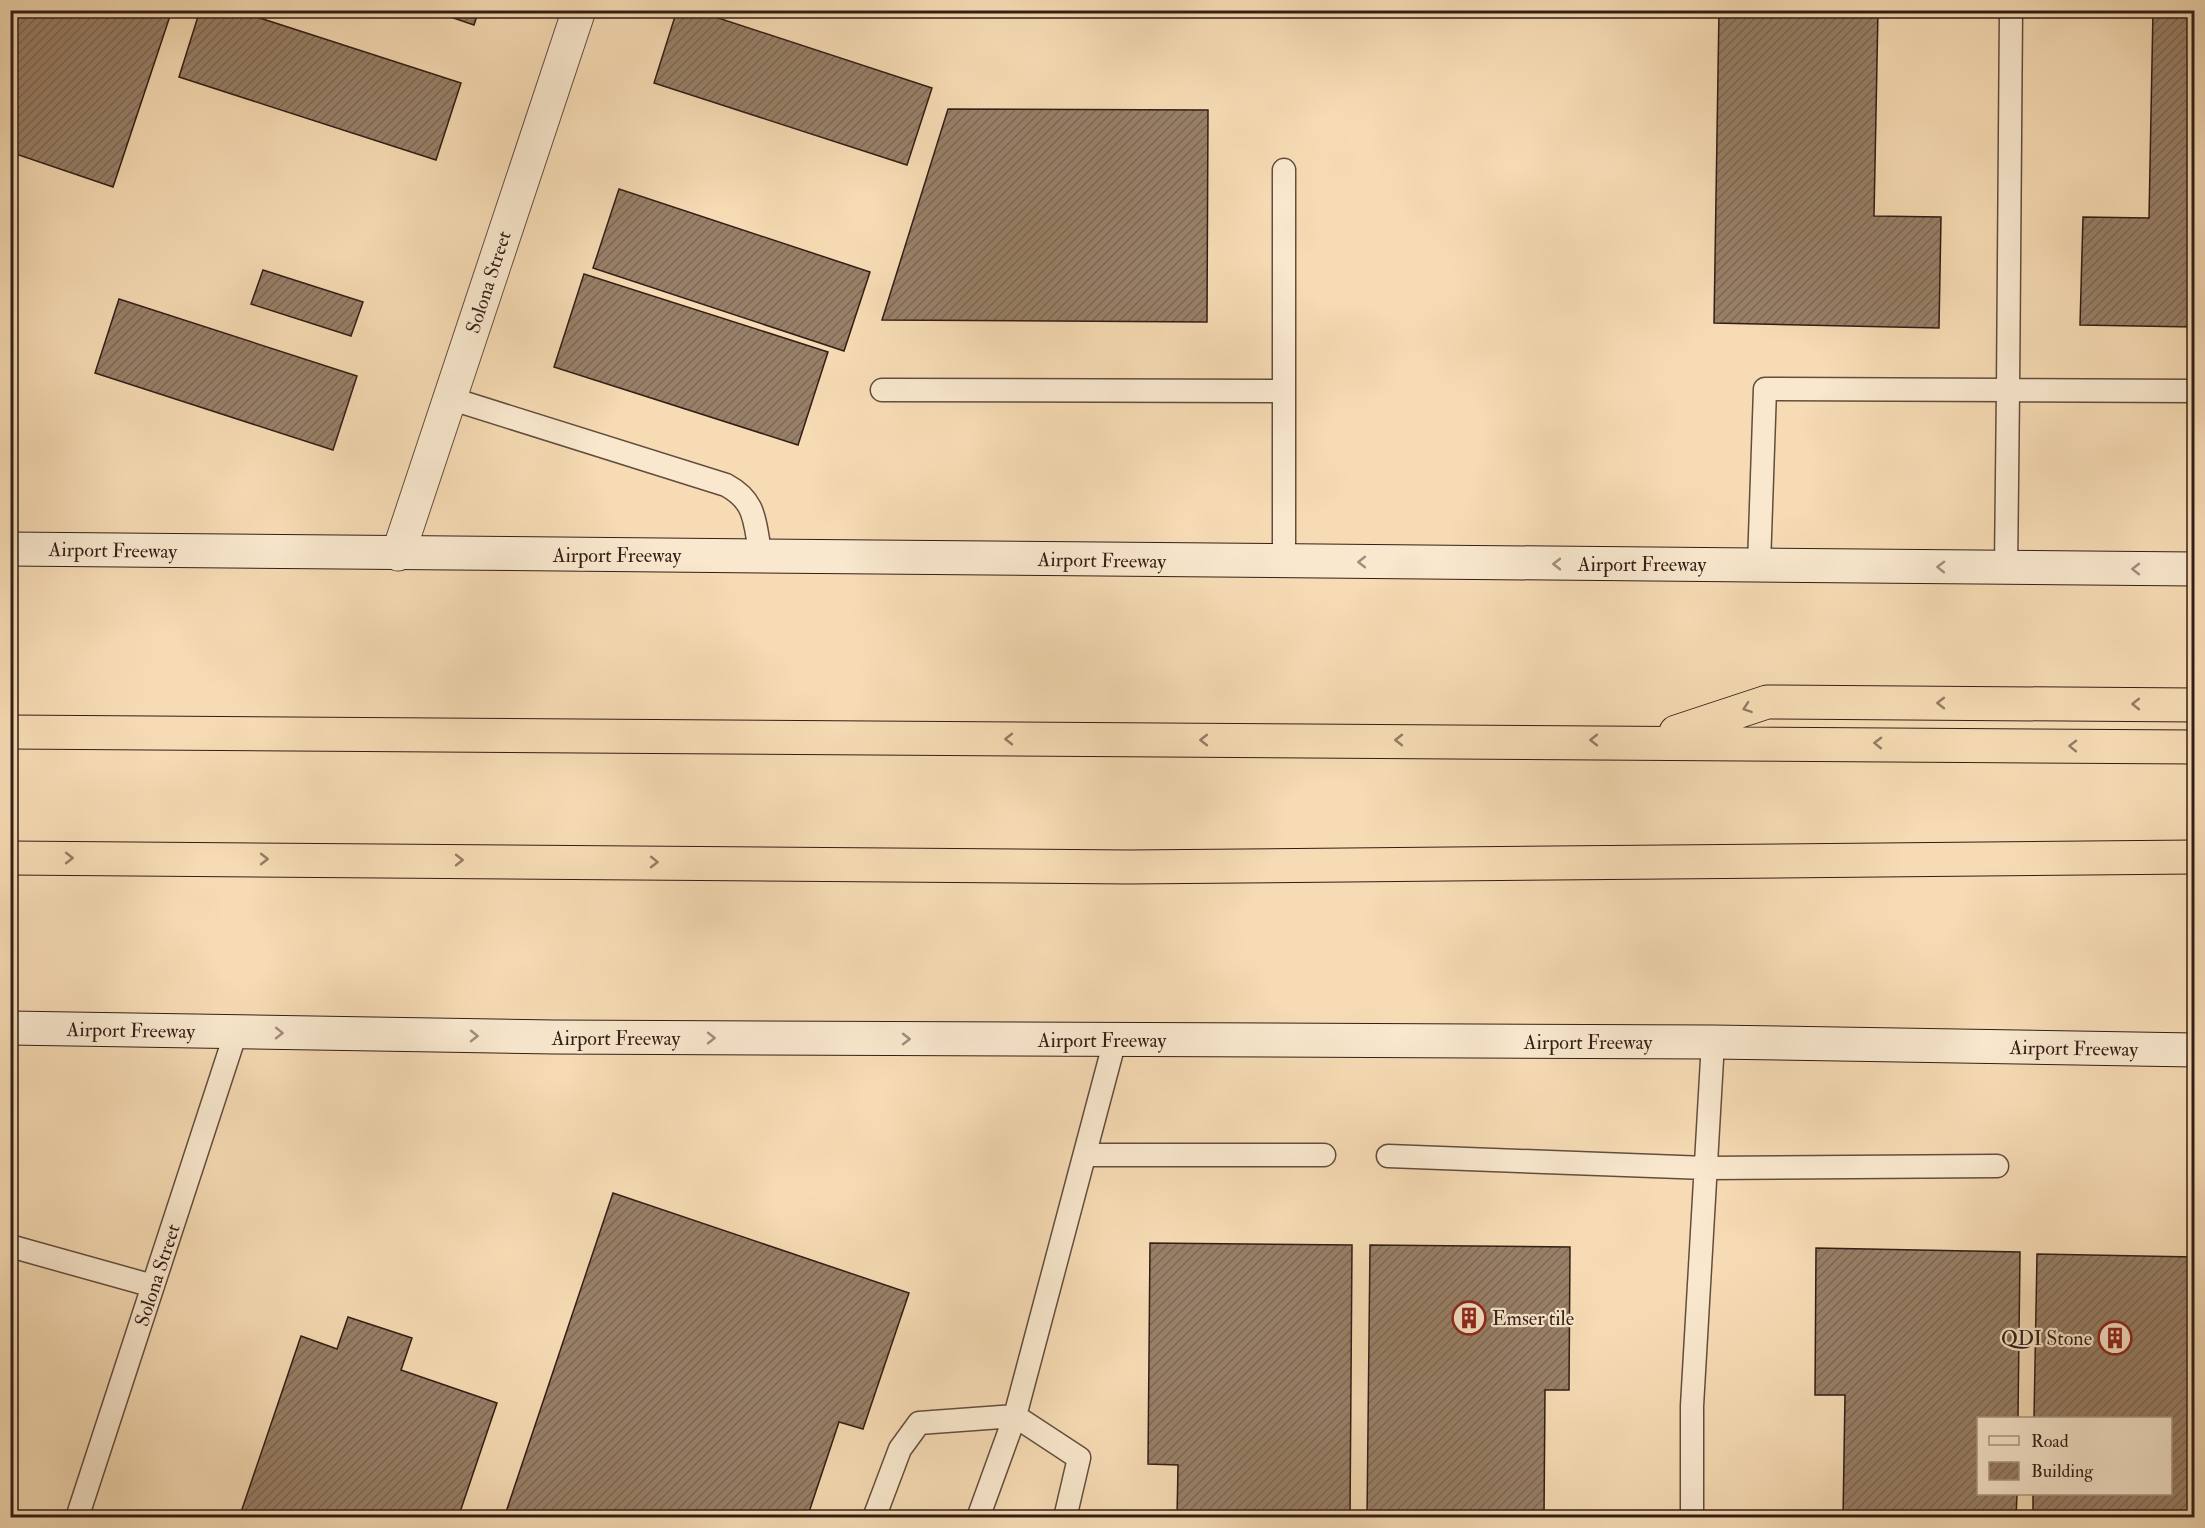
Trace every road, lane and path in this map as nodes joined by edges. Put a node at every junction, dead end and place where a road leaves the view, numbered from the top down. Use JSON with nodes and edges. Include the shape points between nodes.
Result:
{"nodes":[{"id":1,"x":579,"y":10,"type":"edge"},
{"id":2,"x":2011,"y":10,"type":"edge"},
{"id":3,"x":1284,"y":170,"type":"dead end"},
{"id":4,"x":882,"y":390,"type":"dead end"},
{"id":5,"x":2008,"y":390,"type":"junction"},
{"id":6,"x":1284,"y":391,"type":"junction"},
{"id":7,"x":2194,"y":391,"type":"edge"},
{"id":8,"x":449,"y":398,"type":"junction"},
{"id":9,"x":10,"y":549,"type":"edge"},
{"id":10,"x":398,"y":554,"type":"junction"},
{"id":11,"x":761,"y":556,"type":"junction"},
{"id":12,"x":1284,"y":561,"type":"junction"},
{"id":13,"x":1759,"y":565,"type":"junction"},
{"id":14,"x":2006,"y":568,"type":"junction"},
{"id":15,"x":2194,"y":569,"type":"edge"},
{"id":16,"x":2194,"y":705,"type":"edge"},
{"id":17,"x":10,"y":732,"type":"edge"},
{"id":18,"x":1653,"y":740,"type":"junction"},
{"id":19,"x":2194,"y":747,"type":"edge"},
{"id":20,"x":2193,"y":857,"type":"edge"},
{"id":21,"x":10,"y":858,"type":"edge"},
{"id":22,"x":10,"y":1028,"type":"edge"},
{"id":23,"x":236,"y":1032,"type":"junction"},
{"id":24,"x":1115,"y":1040,"type":"junction"},
{"id":25,"x":1713,"y":1042,"type":"junction"},
{"id":26,"x":2194,"y":1050,"type":"edge"},
{"id":27,"x":1086,"y":1155,"type":"junction"},
{"id":28,"x":1324,"y":1155,"type":"dead end"},
{"id":29,"x":1388,"y":1156,"type":"dead end"},
{"id":30,"x":1997,"y":1166,"type":"dead end"},
{"id":31,"x":1706,"y":1168,"type":"junction"},
{"id":32,"x":10,"y":1246,"type":"edge"},
{"id":33,"x":153,"y":1286,"type":"junction"},
{"id":34,"x":1016,"y":1416,"type":"junction"},
{"id":35,"x":77,"y":1518,"type":"edge"},
{"id":36,"x":874,"y":1518,"type":"edge"},
{"id":37,"x":978,"y":1518,"type":"edge"},
{"id":38,"x":1065,"y":1518,"type":"edge"},
{"id":39,"x":1692,"y":1518,"type":"edge"}],
"edges":[{"from":1,"to":8,"type":"main road","name":"Solona Street"},
{"from":2,"to":5,"type":"lane"},
{"from":3,"to":6,"type":"lane"},
{"from":4,"to":6,"type":"lane"},
{"from":5,"to":7,"type":"lane"},
{"from":5,"to":13,"type":"lane","via":[[1765,389]]},
{"from":5,"to":14,"type":"lane"},
{"from":6,"to":12,"type":"lane"},
{"from":8,"to":10,"type":"main road","name":"Solona Street"},
{"from":8,"to":11,"type":"lane","via":[[726,485],[742,494],[751,508]]},
{"from":9,"to":10,"type":"main road","name":"Airport Freeway"},
{"from":10,"to":11,"type":"main road","name":"Airport Freeway"},
{"from":11,"to":12,"type":"main road","name":"Airport Freeway"},
{"from":13,"to":12,"type":"main road","name":"Airport Freeway","one_way":true},
{"from":14,"to":13,"type":"main road","name":"Airport Freeway","one_way":true},
{"from":15,"to":14,"type":"main road","name":"Airport Freeway","one_way":true},
{"from":16,"to":18,"type":"highway","one_way":true,"via":[[1767,702]]},
{"from":18,"to":17,"type":"highway","one_way":true},
{"from":19,"to":18,"type":"highway","one_way":true},
{"from":21,"to":20,"type":"highway","one_way":true,"via":[[1129,867]]},
{"from":22,"to":23,"type":"main road","name":"Airport Freeway"},
{"from":23,"to":24,"type":"main road","name":"Airport Freeway","one_way":true},
{"from":23,"to":33,"type":"lane","name":"Solona Street"},
{"from":24,"to":25,"type":"main road","name":"Airport Freeway"},
{"from":24,"to":27,"type":"lane"},
{"from":25,"to":26,"type":"main road","name":"Airport Freeway"},
{"from":25,"to":31,"type":"lane"},
{"from":27,"to":28,"type":"lane"},
{"from":27,"to":34,"type":"lane"},
{"from":29,"to":31,"type":"lane"},
{"from":30,"to":31,"type":"lane"},
{"from":31,"to":39,"type":"lane","via":[[1692,1406]]},
{"from":32,"to":33,"type":"lane"},
{"from":33,"to":35,"type":"lane","name":"Solona Street"},
{"from":34,"to":36,"type":"lane","via":[[919,1423],[900,1449]]},
{"from":34,"to":37,"type":"lane"},
{"from":34,"to":38,"type":"lane","via":[[1079,1458]]}]}
